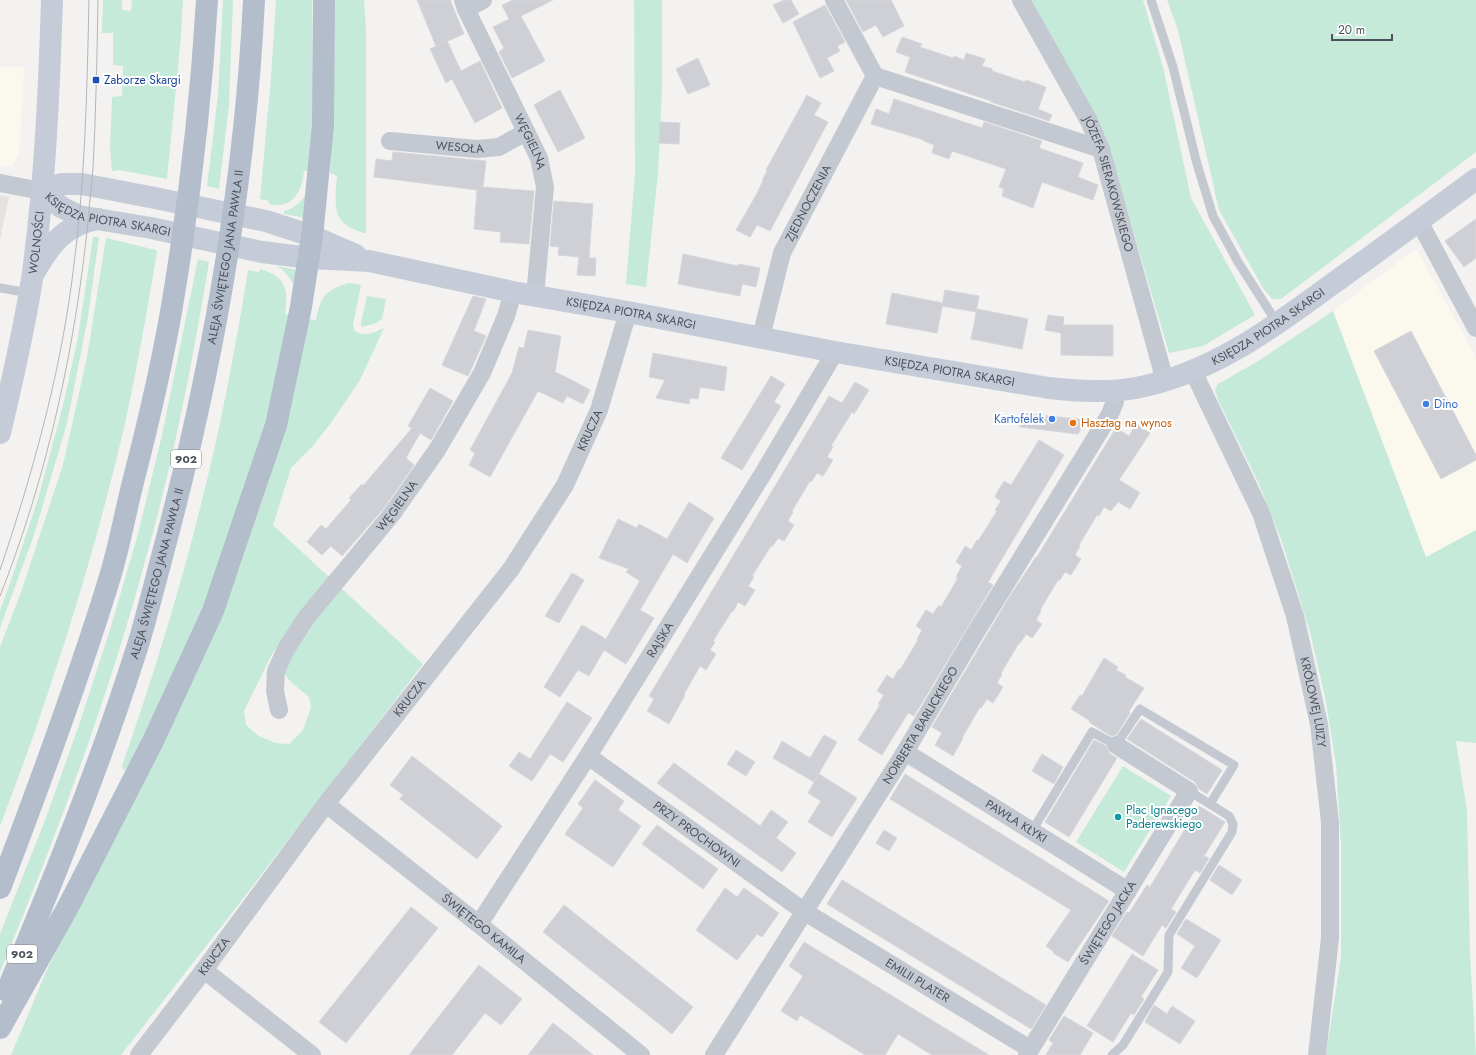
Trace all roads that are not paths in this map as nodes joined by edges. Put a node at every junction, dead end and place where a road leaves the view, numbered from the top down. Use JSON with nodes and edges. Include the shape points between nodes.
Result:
{"nodes":[{"id":1,"x":52,"y":0,"type":"edge"},
{"id":2,"x":207,"y":0,"type":"edge"},
{"id":3,"x":254,"y":0,"type":"edge"},
{"id":4,"x":324,"y":0,"type":"edge"},
{"id":5,"x":483,"y":0,"type":"edge"},
{"id":6,"x":834,"y":0,"type":"edge"},
{"id":7,"x":1020,"y":0,"type":"edge"},
{"id":8,"x":1151,"y":0,"type":"edge"},
{"id":9,"x":464,"y":5,"type":"edge"},
{"id":10,"x":875,"y":76,"type":"junction"},
{"id":11,"x":526,"y":132,"type":"junction"},
{"id":12,"x":46,"y":139,"type":"junction"},
{"id":13,"x":390,"y":141,"type":"dead end"},
{"id":14,"x":1101,"y":149,"type":"junction"},
{"id":15,"x":1476,"y":179,"type":"edge"},
{"id":16,"x":0,"y":183,"type":"edge"},
{"id":17,"x":82,"y":184,"type":"junction"},
{"id":18,"x":42,"y":190,"type":"junction"},
{"id":19,"x":101,"y":219,"type":"junction"},
{"id":20,"x":1419,"y":221,"type":"junction"},
{"id":21,"x":312,"y":236,"type":"junction"},
{"id":22,"x":310,"y":258,"type":"junction"},
{"id":23,"x":369,"y":261,"type":"junction"},
{"id":24,"x":30,"y":286,"type":"junction"},
{"id":25,"x":0,"y":288,"type":"edge"},
{"id":26,"x":513,"y":292,"type":"junction"},
{"id":27,"x":535,"y":296,"type":"junction"},
{"id":28,"x":628,"y":312,"type":"junction"},
{"id":29,"x":1278,"y":324,"type":"junction"},
{"id":30,"x":1476,"y":328,"type":"edge"},
{"id":31,"x":761,"y":337,"type":"junction"},
{"id":32,"x":835,"y":352,"type":"junction"},
{"id":33,"x":1193,"y":371,"type":"junction"},
{"id":34,"x":1165,"y":381,"type":"junction"},
{"id":35,"x":1115,"y":391,"type":"junction"},
{"id":36,"x":3,"y":408,"type":"edge"},
{"id":37,"x":0,"y":433,"type":"edge"},
{"id":38,"x":279,"y":710,"type":"dead end"},
{"id":39,"x":1116,"y":746,"type":"junction"},
{"id":40,"x":905,"y":752,"type":"junction"},
{"id":41,"x":588,"y":756,"type":"junction"},
{"id":42,"x":1189,"y":791,"type":"junction"},
{"id":43,"x":326,"y":804,"type":"junction"},
{"id":44,"x":1210,"y":804,"type":"junction"},
{"id":45,"x":1032,"y":831,"type":"junction"},
{"id":46,"x":0,"y":888,"type":"edge"},
{"id":47,"x":1128,"y":891,"type":"junction"},
{"id":48,"x":805,"y":912,"type":"junction"},
{"id":49,"x":479,"y":924,"type":"junction"},
{"id":50,"x":204,"y":970,"type":"junction"},
{"id":51,"x":0,"y":1008,"type":"edge"},
{"id":52,"x":0,"y":1028,"type":"edge"},
{"id":53,"x":1028,"y":1052,"type":"edge"},
{"id":54,"x":139,"y":1055,"type":"edge"},
{"id":55,"x":312,"y":1055,"type":"edge"},
{"id":56,"x":642,"y":1055,"type":"edge"},
{"id":57,"x":714,"y":1055,"type":"edge"},
{"id":58,"x":1112,"y":1055,"type":"edge"},
{"id":59,"x":1317,"y":1055,"type":"edge"}],
"edges":[{"from":1,"to":12,"type":"street","name":"WOLNOŚCI"},
{"from":2,"to":46,"type":"main road","via":[[199,112],[186,216],[172,309],[145,435],[110,578],[45,772]]},
{"from":3,"to":51,"type":"main road","name":"ALEJA ŚWIĘTEGO JANA PAWŁA II","number":"902","via":[[247,98],[232,223],[219,307],[178,497],[137,647],[107,736],[78,818]]},
{"from":4,"to":21,"type":"main road","via":[[323,125]]},
{"from":5,"to":9,"type":"street"},
{"from":6,"to":10,"type":"street"},
{"from":7,"to":14,"type":"street","name":"JÓZEFA SIERAKOWSKIEGO","via":[[1089,121]]},
{"from":8,"to":29,"type":"lane","via":[[1173,67],[1213,216],[1238,262]]},
{"from":9,"to":11,"type":"street","name":"WĘGIELNA"},
{"from":10,"to":14,"type":"street"},
{"from":10,"to":31,"type":"street","name":"ZJEDNOCZENIA","via":[[782,253]]},
{"from":11,"to":13,"type":"street","name":"WESOŁA","via":[[499,147],[477,149]]},
{"from":11,"to":27,"type":"street","name":"WĘGIELNA","via":[[538,158],[545,187]]},
{"from":12,"to":17,"type":"street","via":[[53,157],[65,172]]},
{"from":12,"to":18,"type":"street","name":"WOLNOŚCI"},
{"from":14,"to":34,"type":"street","name":"JÓZEFA SIERAKOWSKIEGO"},
{"from":15,"to":20,"type":"street","name":"KSIĘDZA PIOTRA SKARGI"},
{"from":16,"to":18,"type":"street"},
{"from":17,"to":18,"type":"street","name":"KSIĘDZA PIOTRA SKARGI","via":[[62,184]]},
{"from":17,"to":21,"type":"street","name":"KSIĘDZA PIOTRA SKARGI","via":[[266,221]]},
{"from":18,"to":19,"type":"street","name":"KSIĘDZA PIOTRA SKARGI","via":[[60,207],[79,216]]},
{"from":18,"to":24,"type":"street","name":"WOLNOŚCI"},
{"from":19,"to":22,"type":"street","name":"KSIĘDZA PIOTRA SKARGI","via":[[262,252]]},
{"from":19,"to":24,"type":"street","via":[[79,224],[63,234],[45,254]]},
{"from":20,"to":29,"type":"street","name":"KSIĘDZA PIOTRA SKARGI"},
{"from":20,"to":30,"type":"street"},
{"from":21,"to":22,"type":"main road"},
{"from":21,"to":23,"type":"street","name":"KSIĘDZA PIOTRA SKARGI"},
{"from":22,"to":23,"type":"street","name":"KSIĘDZA PIOTRA SKARGI"},
{"from":22,"to":52,"type":"main road","via":[[276,425],[213,612],[154,739],[68,907]]},
{"from":23,"to":26,"type":"street","name":"KSIĘDZA PIOTRA SKARGI"},
{"from":24,"to":25,"type":"lane"},
{"from":24,"to":36,"type":"street","name":"WOLNOŚCI","via":[[19,353]]},
{"from":26,"to":27,"type":"street","name":"KSIĘDZA PIOTRA SKARGI"},
{"from":26,"to":38,"type":"street","name":"WĘGIELNA","via":[[506,316],[482,373],[437,450],[392,514],[306,618],[286,649],[276,671],[275,691]]},
{"from":27,"to":28,"type":"street","name":"KSIĘDZA PIOTRA SKARGI"},
{"from":28,"to":31,"type":"street","name":"KSIĘDZA PIOTRA SKARGI"},
{"from":28,"to":43,"type":"street","name":"KRUCZA","via":[[599,410],[565,485],[511,569]]},
{"from":29,"to":33,"type":"street","name":"KSIĘDZA PIOTRA SKARGI","via":[[1231,353]]},
{"from":31,"to":32,"type":"street","name":"KSIĘDZA PIOTRA SKARGI"},
{"from":32,"to":35,"type":"street","name":"KSIĘDZA PIOTRA SKARGI","via":[[1049,388],[1083,392]]},
{"from":32,"to":41,"type":"street","name":"RAJSKA","via":[[764,472]]},
{"from":33,"to":34,"type":"street","name":"KSIĘDZA PIOTRA SKARGI"},
{"from":33,"to":59,"type":"street","name":"KRÓLOWEJ LUIZY","via":[[1261,513],[1295,616],[1319,724],[1330,822],[1330,938]]},
{"from":34,"to":35,"type":"street","name":"KSIĘDZA PIOTRA SKARGI"},
{"from":35,"to":40,"type":"street","name":"NORBERTA BARLICKIEGO","via":[[1115,402],[1109,416]]},
{"from":36,"to":37,"type":"street","name":"WOLNOŚCI"},
{"from":39,"to":42,"type":"street"},
{"from":39,"to":44,"type":"lane","via":[[1140,709],[1234,764]]},
{"from":39,"to":45,"type":"lane","via":[[1092,732]]},
{"from":40,"to":45,"type":"street","name":"PAWŁA KŁYKI"},
{"from":40,"to":48,"type":"street","name":"NORBERTA BARLICKIEGO"},
{"from":41,"to":48,"type":"street","name":"PRZY PROCHOWNI"},
{"from":41,"to":49,"type":"street","name":"RAJSKA"},
{"from":42,"to":44,"type":"lane"},
{"from":42,"to":47,"type":"street","name":"ŚWIĘTEGO JACKA"},
{"from":43,"to":49,"type":"street","name":"ŚWIĘTEGO KAMILA"},
{"from":43,"to":50,"type":"street","name":"KRUCZA"},
{"from":44,"to":58,"type":"lane","via":[[1229,816],[1233,824],[1232,832],[1169,935],[1168,972],[1123,1046]]},
{"from":45,"to":47,"type":"street","name":"PAWŁA KŁYKI"},
{"from":47,"to":53,"type":"street","name":"ŚWIĘTEGO JACKA"},
{"from":48,"to":53,"type":"street","name":"EMILII PLATER"},
{"from":48,"to":57,"type":"street","name":"NORBERTA BARLICKIEGO"},
{"from":49,"to":56,"type":"street","name":"ŚWIĘTEGO KAMILA"},
{"from":50,"to":54,"type":"street","name":"KRUCZA"},
{"from":50,"to":55,"type":"street"}]}
